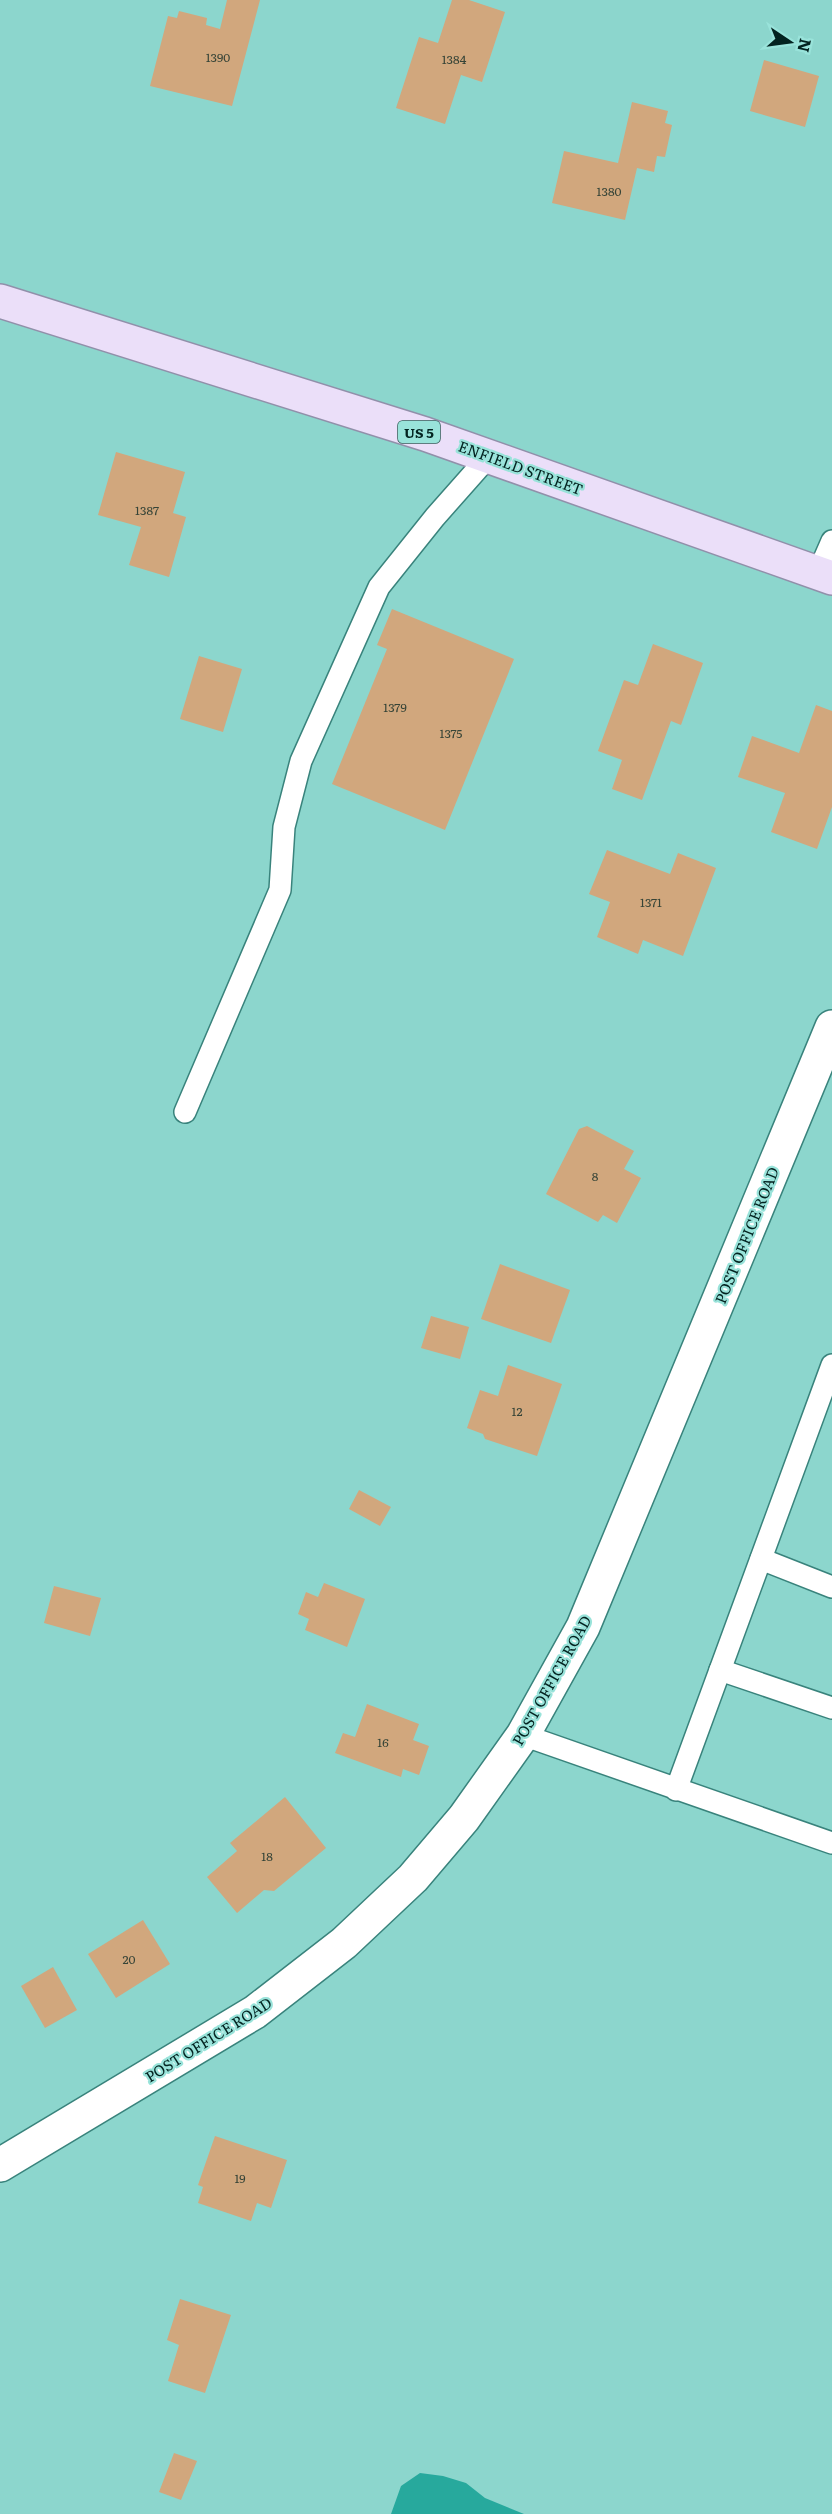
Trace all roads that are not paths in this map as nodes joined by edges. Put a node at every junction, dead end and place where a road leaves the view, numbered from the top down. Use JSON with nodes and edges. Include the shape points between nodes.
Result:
{"nodes":[{"id":1,"x":0,"y":301,"type":"edge"},
{"id":2,"x":489,"y":456,"type":"junction"},
{"id":3,"x":832,"y":541,"type":"edge"},
{"id":4,"x":825,"y":575,"type":"edge"},
{"id":5,"x":832,"y":1028,"type":"edge"},
{"id":6,"x":185,"y":1112,"type":"dead end"},
{"id":7,"x":832,"y":1365,"type":"edge"},
{"id":8,"x":761,"y":1559,"type":"junction"},
{"id":9,"x":832,"y":1587,"type":"edge"},
{"id":10,"x":720,"y":1670,"type":"junction"},
{"id":11,"x":832,"y":1708,"type":"edge"},
{"id":12,"x":523,"y":1735,"type":"junction"},
{"id":13,"x":676,"y":1790,"type":"junction"},
{"id":14,"x":832,"y":1843,"type":"edge"},
{"id":15,"x":0,"y":2165,"type":"edge"}],
"edges":[{"from":1,"to":2,"type":"main road","name":"ENFIELD STREET","number":"US 5"},
{"from":2,"to":4,"type":"main road","name":"ENFIELD STREET","number":"US 5"},
{"from":2,"to":6,"type":"lane","via":[[379,586],[301,761],[284,827],[280,890]]},
{"from":3,"to":4,"type":"lane"},
{"from":5,"to":12,"type":"street","name":"POST OFFICE ROAD","via":[[587,1617]]},
{"from":7,"to":8,"type":"lane"},
{"from":8,"to":9,"type":"lane"},
{"from":8,"to":10,"type":"lane"},
{"from":10,"to":11,"type":"lane"},
{"from":10,"to":13,"type":"lane"},
{"from":12,"to":13,"type":"lane"},
{"from":12,"to":15,"type":"street","name":"POST OFFICE ROAD","via":[[464,1818],[413,1878],[344,1943],[255,2012]]},
{"from":13,"to":14,"type":"lane"}]}
